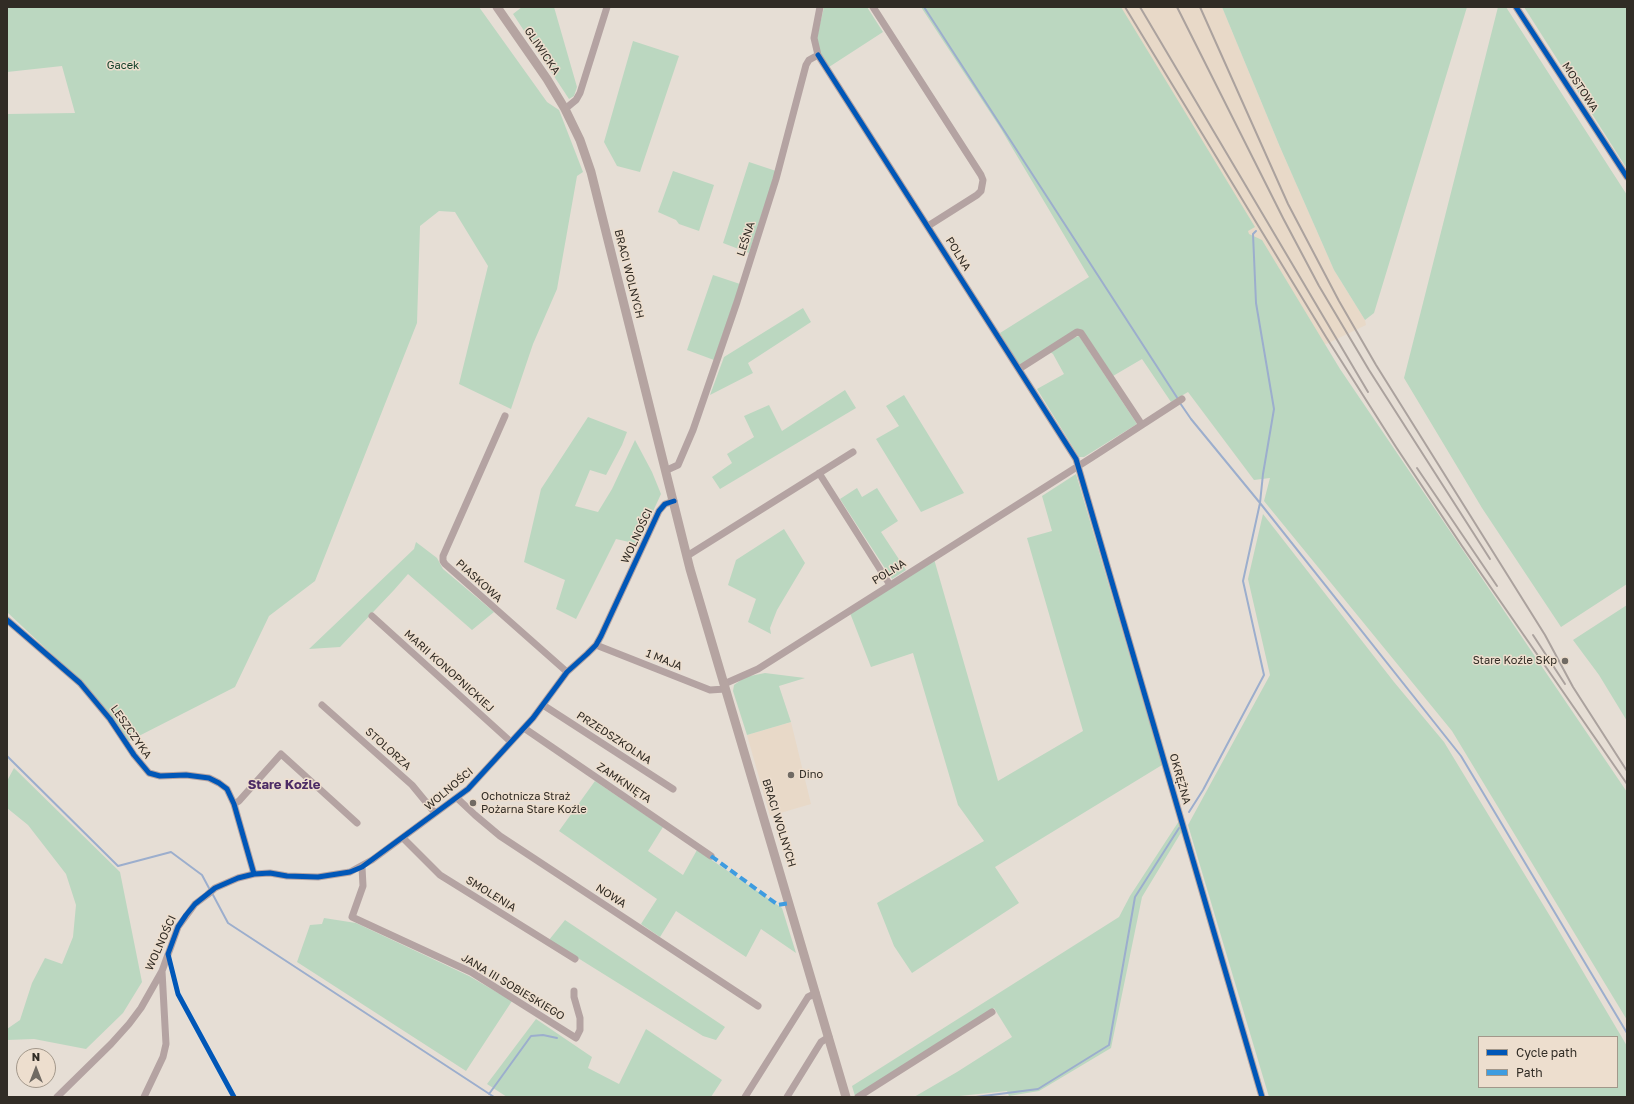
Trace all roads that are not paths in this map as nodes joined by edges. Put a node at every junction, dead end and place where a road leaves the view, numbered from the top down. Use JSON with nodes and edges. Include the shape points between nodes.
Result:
{"nodes":[{"id":1,"x":497,"y":7,"type":"edge"},
{"id":2,"x":607,"y":7,"type":"edge"},
{"id":3,"x":820,"y":7,"type":"edge"},
{"id":4,"x":873,"y":7,"type":"edge"},
{"id":5,"x":1516,"y":7,"type":"edge"},
{"id":6,"x":818,"y":55,"type":"junction"},
{"id":7,"x":565,"y":109,"type":"junction"},
{"id":8,"x":1627,"y":177,"type":"edge"},
{"id":9,"x":928,"y":226,"type":"junction"},
{"id":10,"x":1019,"y":369,"type":"junction"},
{"id":11,"x":1179,"y":400,"type":"dead end"},
{"id":12,"x":505,"y":416,"type":"dead end"},
{"id":13,"x":1142,"y":425,"type":"junction"},
{"id":14,"x":853,"y":452,"type":"dead end"},
{"id":15,"x":1078,"y":466,"type":"junction"},
{"id":16,"x":667,"y":470,"type":"junction"},
{"id":17,"x":819,"y":473,"type":"junction"},
{"id":18,"x":674,"y":501,"type":"junction"},
{"id":19,"x":687,"y":556,"type":"junction"},
{"id":20,"x":890,"y":585,"type":"junction"},
{"id":21,"x":372,"y":616,"type":"dead end"},
{"id":22,"x":7,"y":620,"type":"edge"},
{"id":23,"x":596,"y":644,"type":"junction"},
{"id":24,"x":567,"y":672,"type":"junction"},
{"id":25,"x":725,"y":686,"type":"junction"},
{"id":26,"x":322,"y":705,"type":"dead end"},
{"id":27,"x":543,"y":705,"type":"junction"},
{"id":28,"x":524,"y":728,"type":"junction"},
{"id":29,"x":511,"y":742,"type":"junction"},
{"id":30,"x":673,"y":789,"type":"dead end"},
{"id":31,"x":457,"y":798,"type":"junction"},
{"id":32,"x":234,"y":804,"type":"junction"},
{"id":33,"x":435,"y":813,"type":"junction"},
{"id":34,"x":357,"y":823,"type":"dead end"},
{"id":35,"x":403,"y":838,"type":"junction"},
{"id":36,"x":711,"y":856,"type":"dead end"},
{"id":37,"x":362,"y":867,"type":"junction"},
{"id":38,"x":254,"y":874,"type":"junction"},
{"id":39,"x":574,"y":959,"type":"dead end"},
{"id":40,"x":162,"y":971,"type":"junction"},
{"id":41,"x":574,"y":991,"type":"dead end"},
{"id":42,"x":816,"y":993,"type":"junction"},
{"id":43,"x":758,"y":1006,"type":"dead end"},
{"id":44,"x":992,"y":1012,"type":"dead end"},
{"id":45,"x":829,"y":1037,"type":"junction"},
{"id":46,"x":57,"y":1097,"type":"edge"},
{"id":47,"x":144,"y":1097,"type":"edge"},
{"id":48,"x":745,"y":1097,"type":"edge"},
{"id":49,"x":787,"y":1097,"type":"edge"},
{"id":50,"x":846,"y":1097,"type":"edge"},
{"id":51,"x":858,"y":1097,"type":"edge"},
{"id":52,"x":1262,"y":1097,"type":"edge"}],
"edges":[{"from":1,"to":7,"type":"main road","name":"GLIWICKA"},
{"from":2,"to":7,"type":"street","via":[[580,93]]},
{"from":3,"to":6,"type":"street","via":[[814,38]]},
{"from":4,"to":9,"type":"street","via":[[983,180],[981,191],[977,195]]},
{"from":5,"to":8,"type":"street","name":"MOSTOWA"},
{"from":6,"to":9,"type":"street","name":"POLNA"},
{"from":6,"to":16,"type":"street","name":"LEŚNA","via":[[806,65],[770,201],[707,393],[678,465]]},
{"from":7,"to":16,"type":"main road","name":"BRACI WOLNYCH","via":[[580,140],[593,179]]},
{"from":9,"to":10,"type":"street","name":"POLNA"},
{"from":10,"to":13,"type":"street","via":[[1077,332],[1081,333]]},
{"from":10,"to":15,"type":"street","name":"POLNA"},
{"from":11,"to":13,"type":"street"},
{"from":12,"to":24,"type":"street","name":"PIASKOWA","via":[[443,561]]},
{"from":13,"to":15,"type":"street"},
{"from":14,"to":17,"type":"street"},
{"from":15,"to":20,"type":"street","name":"POLNA"},
{"from":15,"to":52,"type":"street","name":"OKRĘŻNA"},
{"from":16,"to":18,"type":"main road","name":"BRACI WOLNYCH"},
{"from":17,"to":19,"type":"street"},
{"from":17,"to":20,"type":"street"},
{"from":18,"to":19,"type":"main road","name":"BRACI WOLNYCH"},
{"from":18,"to":23,"type":"street","name":"WOLNOŚCI","via":[[665,504],[659,511]]},
{"from":19,"to":25,"type":"main road","name":"BRACI WOLNYCH"},
{"from":20,"to":25,"type":"street","name":"POLNA","via":[[758,669]]},
{"from":21,"to":29,"type":"street","name":"MARII KONOPNICKIEJ"},
{"from":22,"to":32,"type":"street","name":"LESZCZYKA","via":[[80,683],[149,773],[214,780],[227,789]]},
{"from":23,"to":24,"type":"street","name":"WOLNOŚCI"},
{"from":23,"to":25,"type":"street","name":"1 MAJA","via":[[710,690]]},
{"from":24,"to":27,"type":"street","name":"WOLNOŚCI"},
{"from":25,"to":42,"type":"main road","name":"BRACI WOLNYCH"},
{"from":26,"to":33,"type":"street","name":"STOLORZA","via":[[412,785]]},
{"from":27,"to":28,"type":"street","name":"WOLNOŚCI"},
{"from":27,"to":30,"type":"street","name":"PRZEDSZKOLNA"},
{"from":28,"to":29,"type":"street","name":"WOLNOŚCI"},
{"from":28,"to":36,"type":"street","name":"ZAMKNIĘTA"},
{"from":29,"to":31,"type":"street","name":"WOLNOŚCI"},
{"from":31,"to":33,"type":"street","name":"WOLNOŚCI"},
{"from":31,"to":43,"type":"street","name":"NOWA","via":[[500,836]]},
{"from":32,"to":34,"type":"street","via":[[281,754]]},
{"from":32,"to":38,"type":"street","name":"LESZCZYKA"},
{"from":33,"to":35,"type":"street","name":"WOLNOŚCI"},
{"from":35,"to":37,"type":"street","name":"WOLNOŚCI"},
{"from":35,"to":39,"type":"street","name":"SMOLENIA","via":[[440,875]]},
{"from":37,"to":38,"type":"street","name":"WOLNOŚCI","via":[[350,872],[318,877]]},
{"from":37,"to":41,"type":"street","name":"JANA III SOBIESKIEGO","via":[[363,886],[352,917],[471,972],[576,1038],[580,1030],[580,1018]]},
{"from":38,"to":40,"type":"street","name":"WOLNOŚCI","via":[[215,888],[195,904],[178,927]]},
{"from":40,"to":46,"type":"street","name":"WOLNOŚCI","via":[[129,1024]]},
{"from":40,"to":47,"type":"street","via":[[166,1044],[163,1057]]},
{"from":42,"to":45,"type":"main road","name":"BRACI WOLNYCH"},
{"from":42,"to":48,"type":"street","via":[[808,997]]},
{"from":44,"to":51,"type":"street"},
{"from":45,"to":49,"type":"street","via":[[821,1042]]},
{"from":45,"to":50,"type":"main road","name":"BRACI WOLNYCH"}]}
